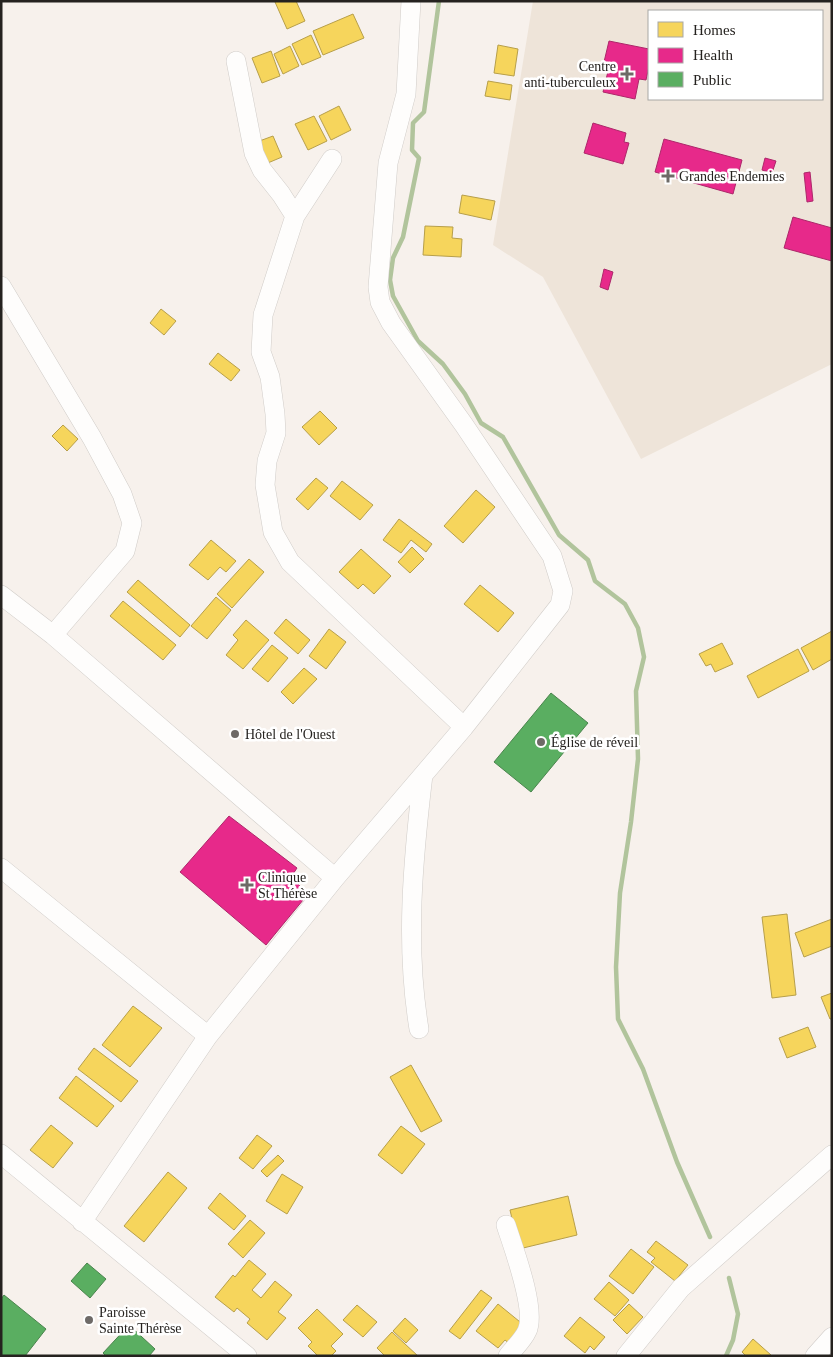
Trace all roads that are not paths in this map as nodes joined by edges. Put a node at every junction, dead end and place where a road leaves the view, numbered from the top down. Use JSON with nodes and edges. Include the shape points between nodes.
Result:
{"nodes":[{"id":1,"x":411,"y":1,"type":"edge"},
{"id":2,"x":236,"y":61,"type":"dead end"},
{"id":3,"x":332,"y":159,"type":"dead end"},
{"id":4,"x":295,"y":216,"type":"junction"},
{"id":5,"x":1,"y":286,"type":"edge"},
{"id":6,"x":1,"y":595,"type":"edge"},
{"id":7,"x":53,"y":635,"type":"junction"},
{"id":8,"x":464,"y":727,"type":"junction"},
{"id":9,"x":422,"y":775,"type":"junction"},
{"id":10,"x":1,"y":868,"type":"edge"},
{"id":11,"x":334,"y":878,"type":"junction"},
{"id":12,"x":419,"y":1029,"type":"dead end"},
{"id":13,"x":208,"y":1036,"type":"junction"},
{"id":14,"x":1,"y":1154,"type":"edge"},
{"id":15,"x":832,"y":1155,"type":"edge"},
{"id":16,"x":82,"y":1222,"type":"junction"},
{"id":17,"x":506,"y":1225,"type":"dead end"},
{"id":18,"x":832,"y":1337,"type":"edge"},
{"id":19,"x":247,"y":1356,"type":"edge"},
{"id":20,"x":508,"y":1356,"type":"edge"},
{"id":21,"x":626,"y":1356,"type":"edge"},
{"id":22,"x":815,"y":1356,"type":"edge"}],
"edges":[{"from":1,"to":8,"type":"street","via":[[406,94],[388,163],[378,287],[380,302],[391,323],[552,556],[563,592],[560,605]]},
{"from":2,"to":4,"type":"street","via":[[254,153],[262,170]]},
{"from":3,"to":4,"type":"street"},
{"from":4,"to":8,"type":"street","via":[[264,315],[261,352],[270,377],[275,414],[276,433],[267,461],[265,485],[273,532],[290,562]]},
{"from":5,"to":7,"type":"street","via":[[92,438],[122,494],[132,523],[125,551]]},
{"from":6,"to":7,"type":"street"},
{"from":7,"to":11,"type":"street"},
{"from":8,"to":9,"type":"street"},
{"from":9,"to":11,"type":"street"},
{"from":9,"to":12,"type":"street","via":[[416,830],[411,956]]},
{"from":10,"to":13,"type":"street"},
{"from":11,"to":13,"type":"street"},
{"from":13,"to":16,"type":"street"},
{"from":14,"to":16,"type":"street"},
{"from":15,"to":21,"type":"street","via":[[681,1288]]},
{"from":16,"to":19,"type":"street"},
{"from":17,"to":20,"type":"street","via":[[521,1270],[530,1316],[528,1330]]},
{"from":18,"to":22,"type":"street"}]}
